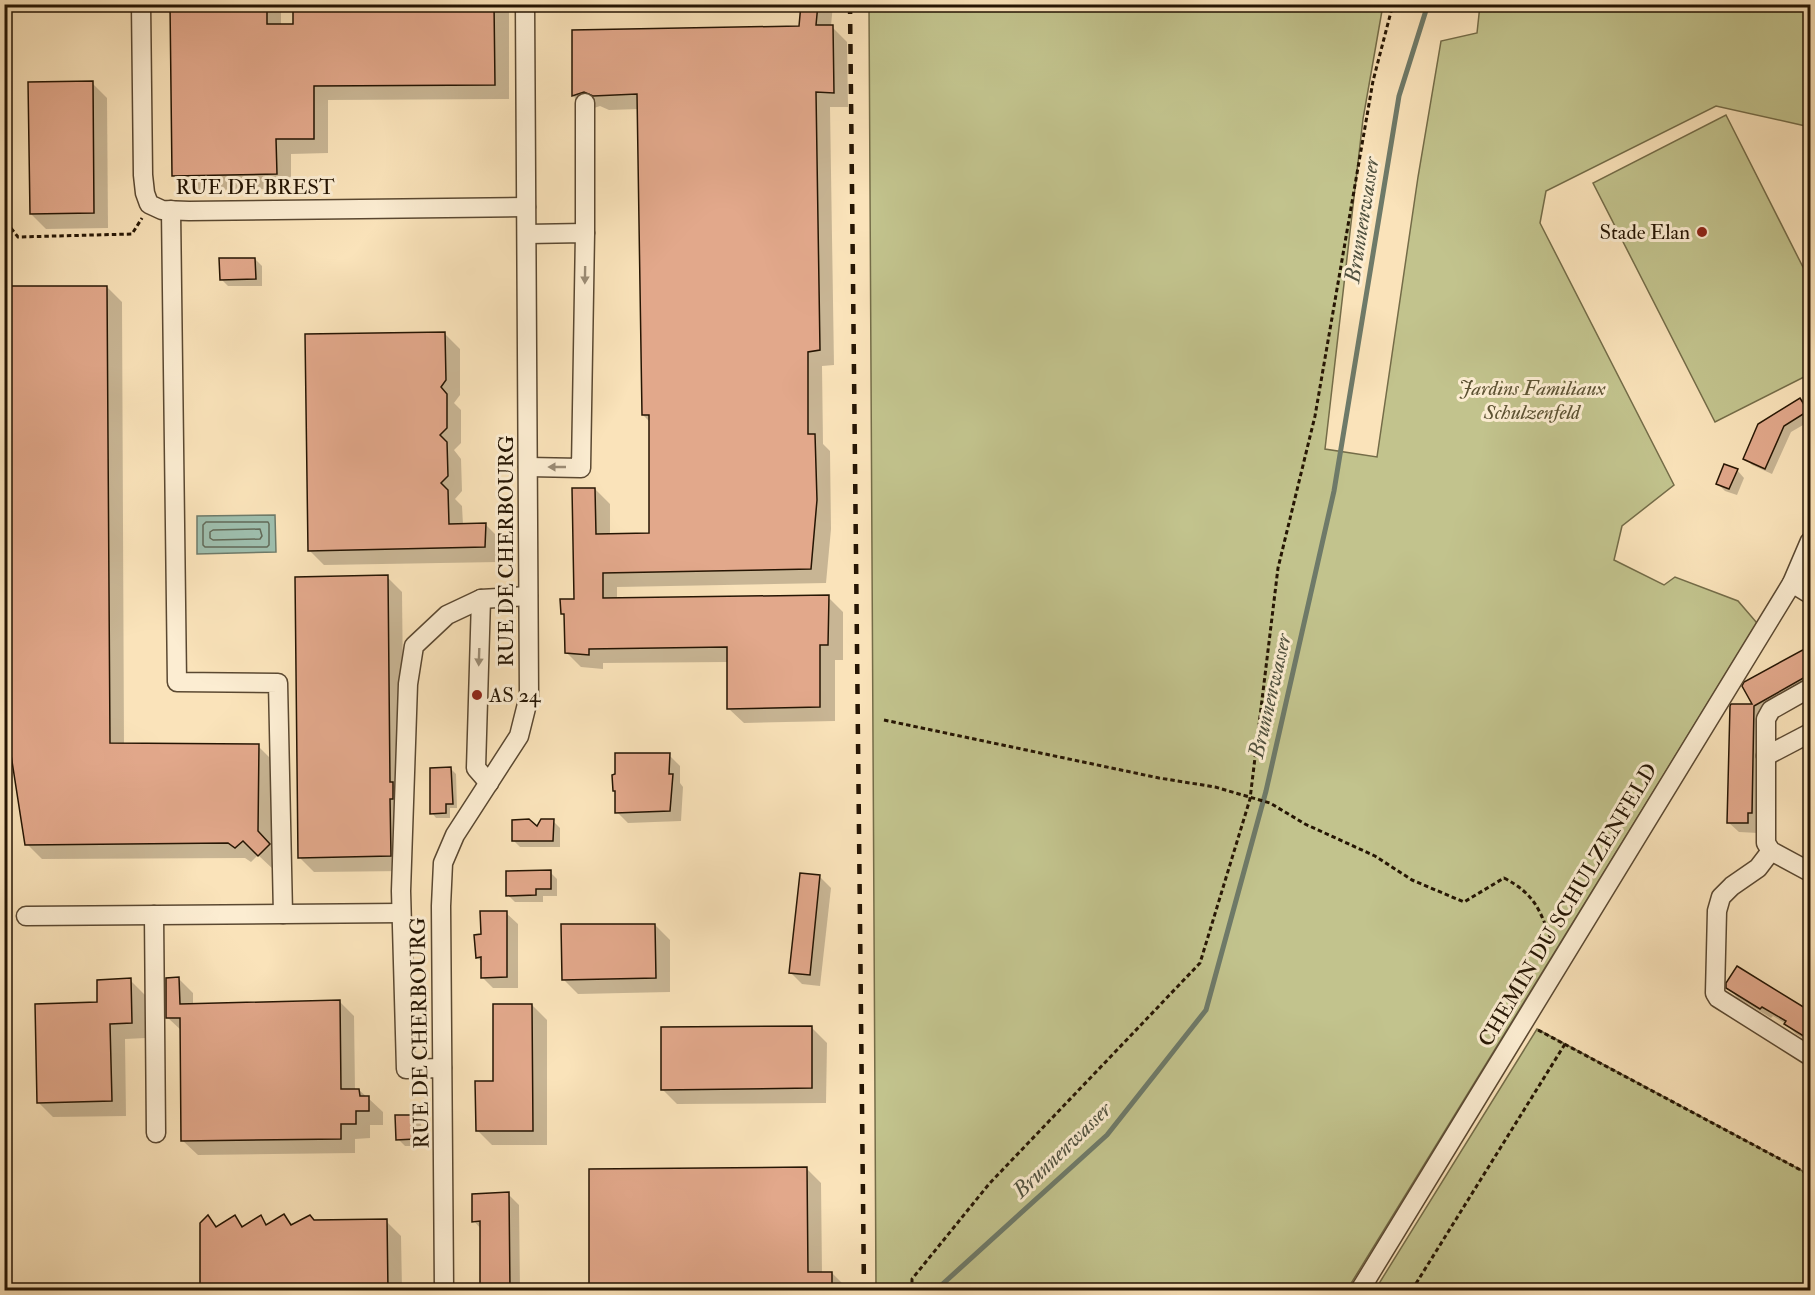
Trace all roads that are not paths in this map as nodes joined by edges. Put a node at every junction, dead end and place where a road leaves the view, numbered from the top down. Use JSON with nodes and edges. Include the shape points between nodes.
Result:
{"nodes":[{"id":1,"x":141,"y":4,"type":"edge"},
{"id":2,"x":525,"y":4,"type":"edge"},
{"id":3,"x":585,"y":103,"type":"dead end"},
{"id":4,"x":526,"y":207,"type":"junction"},
{"id":5,"x":171,"y":210,"type":"junction"},
{"id":6,"x":527,"y":234,"type":"junction"},
{"id":7,"x":585,"y":234,"type":"junction"},
{"id":8,"x":528,"y":467,"type":"junction"},
{"id":9,"x":1810,"y":541,"type":"edge"},
{"id":10,"x":1792,"y":583,"type":"junction"},
{"id":11,"x":1810,"y":594,"type":"edge"},
{"id":12,"x":528,"y":596,"type":"junction"},
{"id":13,"x":481,"y":599,"type":"junction"},
{"id":14,"x":1810,"y":688,"type":"edge"},
{"id":15,"x":1810,"y":733,"type":"edge"},
{"id":16,"x":1766,"y":756,"type":"junction"},
{"id":17,"x":489,"y":783,"type":"junction"},
{"id":18,"x":1771,"y":852,"type":"junction"},
{"id":19,"x":1810,"y":872,"type":"edge"},
{"id":20,"x":401,"y":913,"type":"junction"},
{"id":21,"x":283,"y":914,"type":"junction"},
{"id":22,"x":154,"y":915,"type":"junction"},
{"id":23,"x":26,"y":916,"type":"dead end"},
{"id":24,"x":1810,"y":1056,"type":"edge"},
{"id":25,"x":442,"y":1068,"type":"junction"},
{"id":26,"x":156,"y":1133,"type":"dead end"},
{"id":27,"x":444,"y":1290,"type":"edge"},
{"id":28,"x":1359,"y":1290,"type":"edge"}],
"edges":[{"from":1,"to":5,"type":"street","name":"RUE DE BREST","via":[[145,193],[150,204]]},
{"from":2,"to":4,"type":"street","name":"RUE DE CHERBOURG"},
{"from":3,"to":7,"type":"street"},
{"from":4,"to":5,"type":"street","name":"RUE DE BREST"},
{"from":4,"to":6,"type":"street","name":"RUE DE CHERBOURG"},
{"from":5,"to":21,"type":"street","via":[[177,682],[278,682]]},
{"from":6,"to":7,"type":"street"},
{"from":6,"to":8,"type":"street","name":"RUE DE CHERBOURG"},
{"from":7,"to":8,"type":"street","one_way":true,"via":[[581,468]]},
{"from":8,"to":12,"type":"street","name":"RUE DE CHERBOURG"},
{"from":9,"to":10,"type":"street","name":"CHEMIN DU SCHULZENFELD"},
{"from":10,"to":11,"type":"street"},
{"from":10,"to":28,"type":"street","name":"CHEMIN DU SCHULZENFELD"},
{"from":12,"to":13,"type":"street"},
{"from":12,"to":17,"type":"street","name":"RUE DE CHERBOURG","via":[[529,696],[519,736]]},
{"from":13,"to":17,"type":"street","one_way":true,"via":[[476,768]]},
{"from":13,"to":20,"type":"street","via":[[447,615],[414,646],[408,684]]},
{"from":14,"to":16,"type":"street","via":[[1771,710],[1766,719]]},
{"from":15,"to":16,"type":"street"},
{"from":16,"to":18,"type":"street","via":[[1766,843]]},
{"from":17,"to":25,"type":"street","name":"RUE DE CHERBOURG","via":[[455,835],[444,863]]},
{"from":18,"to":19,"type":"street"},
{"from":18,"to":24,"type":"street","via":[[1758,868],[1721,897],[1717,911],[1715,993]]},
{"from":20,"to":21,"type":"street"},
{"from":20,"to":25,"type":"street","via":[[406,1069]]},
{"from":21,"to":22,"type":"street"},
{"from":22,"to":23,"type":"street"},
{"from":22,"to":26,"type":"street"},
{"from":25,"to":27,"type":"street","name":"RUE DE CHERBOURG"}]}
